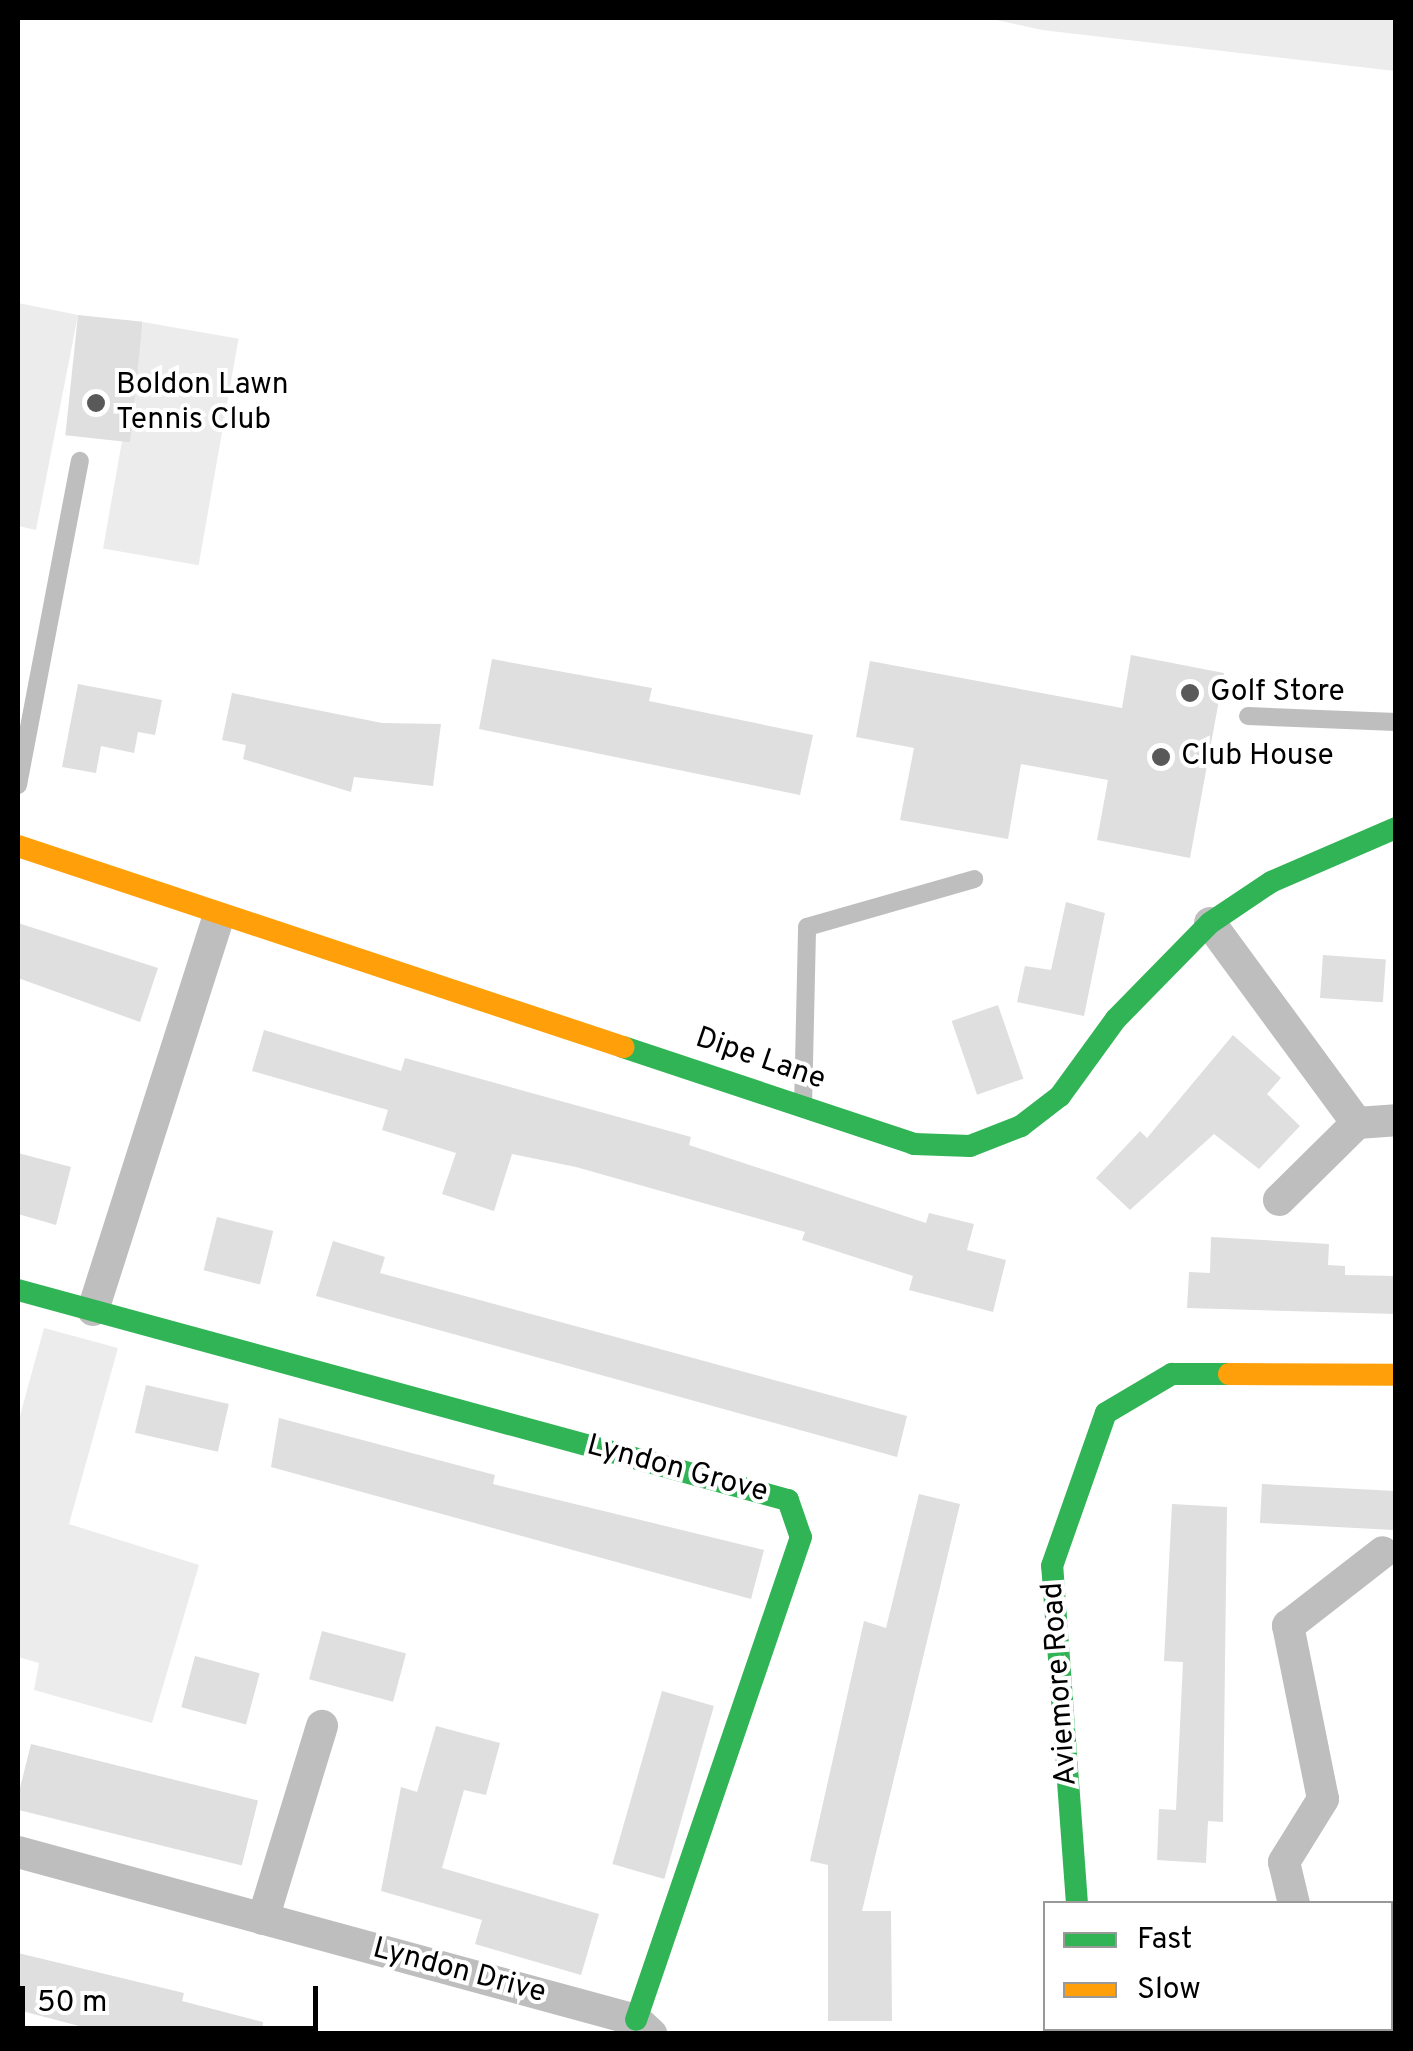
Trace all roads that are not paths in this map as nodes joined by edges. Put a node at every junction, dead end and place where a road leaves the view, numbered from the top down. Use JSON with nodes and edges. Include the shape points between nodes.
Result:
{"nodes":[{"id":1,"x":80,"y":461,"type":"dead end"},
{"id":2,"x":1248,"y":716,"type":"dead end"},
{"id":3,"x":1396,"y":722,"type":"edge"},
{"id":4,"x":18,"y":786,"type":"edge"},
{"id":5,"x":1396,"y":828,"type":"edge"},
{"id":6,"x":18,"y":846,"type":"edge"},
{"id":7,"x":974,"y":879,"type":"dead end"},
{"id":8,"x":218,"y":919,"type":"junction"},
{"id":9,"x":1210,"y":923,"type":"junction"},
{"id":10,"x":804,"y":1107,"type":"junction"},
{"id":11,"x":1396,"y":1120,"type":"edge"},
{"id":12,"x":1357,"y":1123,"type":"junction"},
{"id":13,"x":1279,"y":1200,"type":"dead end"},
{"id":14,"x":18,"y":1290,"type":"edge"},
{"id":15,"x":93,"y":1310,"type":"junction"},
{"id":16,"x":1396,"y":1375,"type":"edge"},
{"id":17,"x":1383,"y":1552,"type":"dead end"},
{"id":18,"x":322,"y":1726,"type":"dead end"},
{"id":19,"x":18,"y":1852,"type":"edge"},
{"id":20,"x":1077,"y":1901,"type":"edge"},
{"id":21,"x":1293,"y":1901,"type":"edge"},
{"id":22,"x":263,"y":1919,"type":"junction"},
{"id":23,"x":644,"y":2027,"type":"edge"}],
"edges":[{"from":1,"to":4,"type":"lane"},
{"from":2,"to":3,"type":"lane"},
{"from":5,"to":9,"type":"street","name":"Dipe Lane","via":[[1272,882]]},
{"from":6,"to":8,"type":"street","name":"Dipe Lane"},
{"from":7,"to":10,"type":"lane","via":[[808,926]]},
{"from":8,"to":10,"type":"street","name":"Dipe Lane"},
{"from":8,"to":15,"type":"street"},
{"from":9,"to":10,"type":"street","name":"Dipe Lane","via":[[1116,1019],[1060,1096],[1022,1126],[970,1146],[914,1144]]},
{"from":9,"to":12,"type":"street"},
{"from":11,"to":12,"type":"street"},
{"from":12,"to":13,"type":"street"},
{"from":14,"to":15,"type":"street","name":"Lyndon Grove"},
{"from":15,"to":23,"type":"street","name":"Lyndon Grove","via":[[788,1500],[801,1537]]},
{"from":16,"to":20,"type":"street","name":"Aviemore Road","via":[[1172,1374],[1106,1413],[1052,1566]]},
{"from":17,"to":21,"type":"street","via":[[1288,1626],[1323,1799],[1284,1862]]},
{"from":18,"to":22,"type":"street"},
{"from":19,"to":22,"type":"street","name":"Lyndon Drive"},
{"from":22,"to":23,"type":"street","name":"Lyndon Drive"}]}
